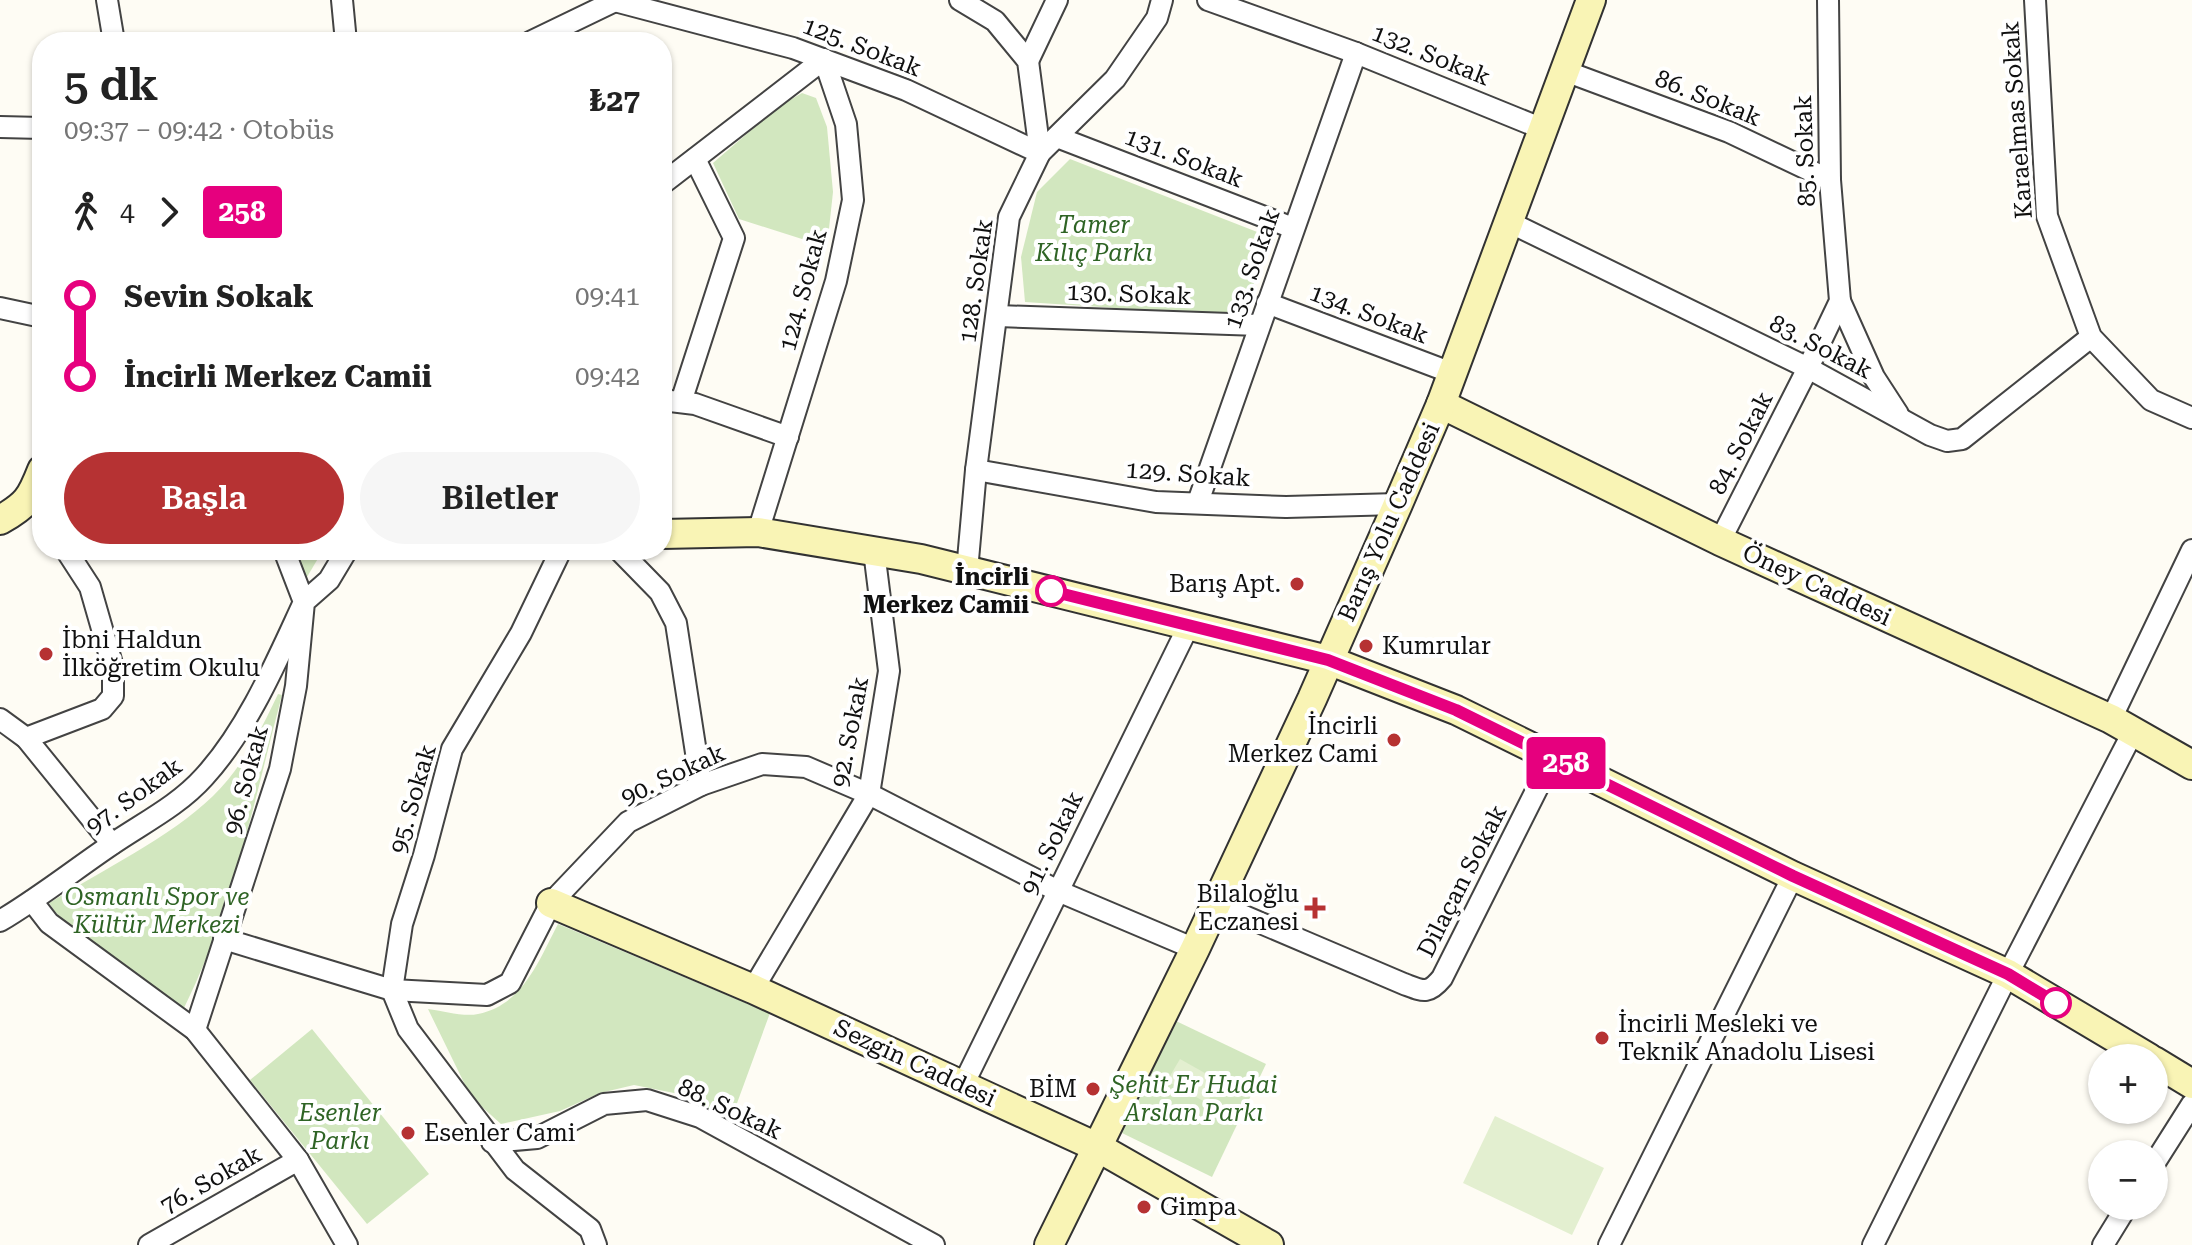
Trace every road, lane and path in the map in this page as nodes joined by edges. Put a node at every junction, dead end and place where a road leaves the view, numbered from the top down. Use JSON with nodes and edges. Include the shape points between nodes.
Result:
{"nodes":[{"id":1,"x":107,"y":0,"type":"edge"},
{"id":2,"x":342,"y":0,"type":"edge"},
{"id":3,"x":613,"y":0,"type":"edge"},
{"id":4,"x":960,"y":0,"type":"edge"},
{"id":5,"x":1057,"y":0,"type":"edge"},
{"id":6,"x":1162,"y":0,"type":"edge"},
{"id":7,"x":1208,"y":0,"type":"edge"},
{"id":8,"x":1591,"y":0,"type":"edge"},
{"id":9,"x":1828,"y":0,"type":"edge"},
{"id":10,"x":2035,"y":0,"type":"edge"},
{"id":11,"x":112,"y":32,"type":"edge"},
{"id":12,"x":345,"y":32,"type":"edge"},
{"id":13,"x":550,"y":32,"type":"edge"},
{"id":14,"x":1356,"y":53,"type":"junction"},
{"id":15,"x":824,"y":59,"type":"junction"},
{"id":16,"x":1028,"y":61,"type":"junction"},
{"id":17,"x":1565,"y":71,"type":"junction"},
{"id":18,"x":0,"y":127,"type":"edge"},
{"id":19,"x":32,"y":128,"type":"edge"},
{"id":20,"x":1543,"y":129,"type":"junction"},
{"id":21,"x":1057,"y":137,"type":"junction"},
{"id":22,"x":1040,"y":153,"type":"junction"},
{"id":23,"x":695,"y":159,"type":"junction"},
{"id":24,"x":672,"y":176,"type":"edge"},
{"id":25,"x":1830,"y":180,"type":"junction"},
{"id":26,"x":1509,"y":222,"type":"junction"},
{"id":27,"x":1293,"y":228,"type":"junction"},
{"id":28,"x":1840,"y":301,"type":"junction"},
{"id":29,"x":1267,"y":303,"type":"junction"},
{"id":30,"x":0,"y":308,"type":"edge"},
{"id":31,"x":32,"y":315,"type":"edge"},
{"id":32,"x":998,"y":316,"type":"junction"},
{"id":33,"x":1259,"y":325,"type":"junction"},
{"id":34,"x":2091,"y":337,"type":"junction"},
{"id":35,"x":1808,"y":368,"type":"junction"},
{"id":36,"x":1452,"y":373,"type":"junction"},
{"id":37,"x":672,"y":398,"type":"edge"},
{"id":38,"x":672,"y":401,"type":"edge"},
{"id":39,"x":1441,"y":404,"type":"junction"},
{"id":40,"x":1900,"y":418,"type":"junction"},
{"id":41,"x":2192,"y":418,"type":"edge"},
{"id":42,"x":788,"y":437,"type":"junction"},
{"id":43,"x":976,"y":470,"type":"junction"},
{"id":44,"x":1198,"y":502,"type":"junction"},
{"id":45,"x":1398,"y":504,"type":"junction"},
{"id":46,"x":32,"y":506,"type":"edge"},
{"id":47,"x":0,"y":520,"type":"edge"},
{"id":48,"x":758,"y":532,"type":"junction"},
{"id":49,"x":672,"y":534,"type":"edge"},
{"id":50,"x":1720,"y":541,"type":"junction"},
{"id":51,"x":2192,"y":550,"type":"edge"},
{"id":52,"x":874,"y":551,"type":"junction"},
{"id":53,"x":72,"y":560,"type":"edge"},
{"id":54,"x":288,"y":560,"type":"edge"},
{"id":55,"x":341,"y":560,"type":"edge"},
{"id":56,"x":556,"y":560,"type":"edge"},
{"id":57,"x":629,"y":560,"type":"edge"},
{"id":58,"x":967,"y":571,"type":"junction"},
{"id":59,"x":304,"y":602,"type":"junction"},
{"id":60,"x":1189,"y":625,"type":"junction"},
{"id":61,"x":1328,"y":660,"type":"junction"},
{"id":62,"x":0,"y":719,"type":"edge"},
{"id":63,"x":2122,"y":725,"type":"junction"},
{"id":64,"x":26,"y":738,"type":"junction"},
{"id":65,"x":1553,"y":757,"type":"junction"},
{"id":66,"x":2192,"y":765,"type":"edge"},
{"id":67,"x":701,"y":785,"type":"junction"},
{"id":68,"x":869,"y":794,"type":"junction"},
{"id":69,"x":112,"y":844,"type":"junction"},
{"id":70,"x":1793,"y":876,"type":"junction"},
{"id":71,"x":1058,"y":891,"type":"junction"},
{"id":72,"x":32,"y":901,"type":"junction"},
{"id":73,"x":551,"y":903,"type":"junction"},
{"id":74,"x":1216,"y":904,"type":"junction"},
{"id":75,"x":0,"y":921,"type":"edge"},
{"id":76,"x":224,"y":939,"type":"junction"},
{"id":77,"x":1195,"y":949,"type":"junction"},
{"id":78,"x":2008,"y":974,"type":"junction"},
{"id":79,"x":753,"y":989,"type":"junction"},
{"id":80,"x":392,"y":990,"type":"junction"},
{"id":81,"x":195,"y":1030,"type":"junction"},
{"id":82,"x":2126,"y":1044,"type":"edge"},
{"id":83,"x":2168,"y":1069,"type":"edge"},
{"id":84,"x":2192,"y":1084,"type":"edge"},
{"id":85,"x":963,"y":1085,"type":"junction"},
{"id":86,"x":2192,"y":1104,"type":"edge"},
{"id":87,"x":492,"y":1142,"type":"junction"},
{"id":88,"x":2168,"y":1142,"type":"edge"},
{"id":89,"x":1099,"y":1148,"type":"junction"},
{"id":90,"x":298,"y":1160,"type":"junction"},
{"id":91,"x":2118,"y":1220,"type":"edge"},
{"id":92,"x":161,"y":1242,"type":"edge"},
{"id":93,"x":347,"y":1245,"type":"edge"},
{"id":94,"x":596,"y":1245,"type":"edge"},
{"id":95,"x":934,"y":1245,"type":"edge"},
{"id":96,"x":1049,"y":1245,"type":"edge"},
{"id":97,"x":1269,"y":1245,"type":"edge"},
{"id":98,"x":1609,"y":1245,"type":"edge"},
{"id":99,"x":1873,"y":1245,"type":"edge"},
{"id":100,"x":2103,"y":1245,"type":"edge"}],
"edges":[{"from":1,"to":11,"type":"street"},
{"from":2,"to":12,"type":"street"},
{"from":3,"to":13,"type":"street"},
{"from":3,"to":15,"type":"street","name":"125. Sokak"},
{"from":4,"to":16,"type":"street","via":[[995,21]]},
{"from":5,"to":16,"type":"street"},
{"from":6,"to":21,"type":"street","name":"128. Sokak","via":[[1157,18],[1115,79]]},
{"from":7,"to":14,"type":"street","name":"132. Sokak"},
{"from":8,"to":17,"type":"street","name":"Barış Yolu Caddesi"},
{"from":9,"to":25,"type":"street","name":"85. Sokak"},
{"from":10,"to":34,"type":"street","name":"Karaelmas Sokak","via":[[2047,216]]},
{"from":14,"to":20,"type":"street","name":"132. Sokak"},
{"from":14,"to":27,"type":"street","name":"133. Sokak"},
{"from":15,"to":22,"type":"street","name":"125. Sokak","via":[[906,90]]},
{"from":15,"to":23,"type":"street"},
{"from":15,"to":42,"type":"street","name":"124. Sokak","via":[[846,124],[853,200],[836,281]]},
{"from":16,"to":22,"type":"street"},
{"from":17,"to":20,"type":"street","name":"Barış Yolu Caddesi"},
{"from":17,"to":25,"type":"street","name":"86. Sokak","via":[[1729,132]]},
{"from":18,"to":19,"type":"street"},
{"from":20,"to":26,"type":"street","name":"Barış Yolu Caddesi"},
{"from":21,"to":22,"type":"street","name":"128. Sokak"},
{"from":21,"to":27,"type":"street","name":"131. Sokak"},
{"from":22,"to":32,"type":"street","name":"128. Sokak","via":[[1009,217]]},
{"from":23,"to":24,"type":"street"},
{"from":23,"to":37,"type":"street","via":[[734,238]]},
{"from":25,"to":28,"type":"street","name":"85. Sokak"},
{"from":26,"to":35,"type":"street","name":"83. Sokak"},
{"from":26,"to":36,"type":"street","name":"Barış Yolu Caddesi"},
{"from":27,"to":29,"type":"street","name":"133. Sokak"},
{"from":28,"to":35,"type":"street"},
{"from":28,"to":40,"type":"street","name":"85. Sokak","via":[[1874,377]]},
{"from":29,"to":33,"type":"street","name":"133. Sokak"},
{"from":29,"to":36,"type":"street","name":"134. Sokak"},
{"from":30,"to":31,"type":"street"},
{"from":32,"to":33,"type":"street","name":"130. Sokak"},
{"from":32,"to":43,"type":"street","name":"128. Sokak"},
{"from":33,"to":44,"type":"street","name":"133. Sokak"},
{"from":34,"to":40,"type":"street","name":"83. Sokak","via":[[1962,439],[1947,441]]},
{"from":34,"to":41,"type":"street","name":"Karaelmas Sokak","via":[[2151,400]]},
{"from":35,"to":40,"type":"street","name":"83. Sokak"},
{"from":35,"to":50,"type":"street","name":"84. Sokak"},
{"from":36,"to":39,"type":"street","name":"Barış Yolu Caddesi"},
{"from":38,"to":42,"type":"street","via":[[695,404]]},
{"from":39,"to":45,"type":"street","name":"Barış Yolu Caddesi"},
{"from":39,"to":50,"type":"street","name":"Öney Caddesi"},
{"from":42,"to":48,"type":"street","name":"124. Sokak"},
{"from":43,"to":44,"type":"street","name":"129. Sokak","via":[[1156,502]]},
{"from":43,"to":58,"type":"street","name":"128. Sokak"},
{"from":44,"to":45,"type":"street","name":"129. Sokak","via":[[1286,507]]},
{"from":45,"to":61,"type":"street","name":"Barış Yolu Caddesi"},
{"from":46,"to":47,"type":"street"},
{"from":48,"to":49,"type":"street"},
{"from":48,"to":52,"type":"street"},
{"from":50,"to":63,"type":"street","name":"Öney Caddesi"},
{"from":51,"to":63,"type":"street"},
{"from":52,"to":58,"type":"street"},
{"from":52,"to":68,"type":"street","name":"92. Sokak","via":[[889,671]]},
{"from":53,"to":64,"type":"street","via":[[90,587],[113,667],[113,696],[102,709]]},
{"from":54,"to":59,"type":"street"},
{"from":55,"to":59,"type":"street","via":[[329,580]]},
{"from":56,"to":80,"type":"street","name":"95. Sokak","via":[[521,633],[452,749],[402,924]]},
{"from":57,"to":67,"type":"street","via":[[660,592],[676,623]]},
{"from":58,"to":60,"type":"street"},
{"from":59,"to":69,"type":"street","name":"97. Sokak","via":[[247,715],[205,776],[169,808]]},
{"from":59,"to":76,"type":"street","name":"96. Sokak","via":[[296,686],[280,769]]},
{"from":60,"to":61,"type":"street"},
{"from":60,"to":71,"type":"street","name":"91. Sokak"},
{"from":61,"to":65,"type":"street","via":[[1456,710]]},
{"from":61,"to":74,"type":"street","name":"Barış Yolu Caddesi"},
{"from":62,"to":64,"type":"street"},
{"from":63,"to":66,"type":"street","name":"Öney Caddesi"},
{"from":63,"to":78,"type":"street"},
{"from":64,"to":69,"type":"street"},
{"from":65,"to":70,"type":"street"},
{"from":65,"to":74,"type":"street","name":"Dilaçan Sokak","via":[[1434,988],[1422,991]]},
{"from":67,"to":68,"type":"street","name":"90. Sokak","via":[[762,764],[806,767]]},
{"from":67,"to":73,"type":"street","name":"90. Sokak","via":[[628,822]]},
{"from":68,"to":71,"type":"street","name":"90. Sokak"},
{"from":68,"to":79,"type":"street","name":"92. Sokak"},
{"from":69,"to":72,"type":"street","name":"97. Sokak"},
{"from":70,"to":78,"type":"street"},
{"from":70,"to":98,"type":"street"},
{"from":71,"to":77,"type":"street","name":"90. Sokak"},
{"from":71,"to":85,"type":"street","name":"91. Sokak"},
{"from":72,"to":75,"type":"street","name":"97. Sokak"},
{"from":72,"to":81,"type":"street","via":[[49,923]]},
{"from":73,"to":79,"type":"street","name":"Sezgin Caddesi"},
{"from":73,"to":80,"type":"street","name":"90. Sokak","via":[[510,983],[487,995]]},
{"from":74,"to":77,"type":"street","name":"Barış Yolu Caddesi"},
{"from":76,"to":80,"type":"street","name":"90. Sokak"},
{"from":76,"to":81,"type":"street","name":"96. Sokak"},
{"from":77,"to":89,"type":"street","name":"Barış Yolu Caddesi"},
{"from":78,"to":82,"type":"street"},
{"from":78,"to":99,"type":"street"},
{"from":79,"to":85,"type":"street","name":"Sezgin Caddesi"},
{"from":80,"to":87,"type":"street","via":[[408,1029]]},
{"from":81,"to":90,"type":"street"},
{"from":83,"to":84,"type":"street"},
{"from":85,"to":89,"type":"street","name":"Sezgin Caddesi"},
{"from":86,"to":88,"type":"street"},
{"from":87,"to":94,"type":"street","via":[[515,1170],[590,1229]]},
{"from":87,"to":95,"type":"street","name":"88. Sokak","via":[[537,1138],[604,1104],[647,1100],[700,1117]]},
{"from":89,"to":96,"type":"street","name":"Barış Yolu Caddesi"},
{"from":89,"to":97,"type":"street","name":"Sezgin Caddesi"},
{"from":90,"to":92,"type":"street","name":"76. Sokak"},
{"from":90,"to":93,"type":"street"},
{"from":91,"to":100,"type":"street"}]}
